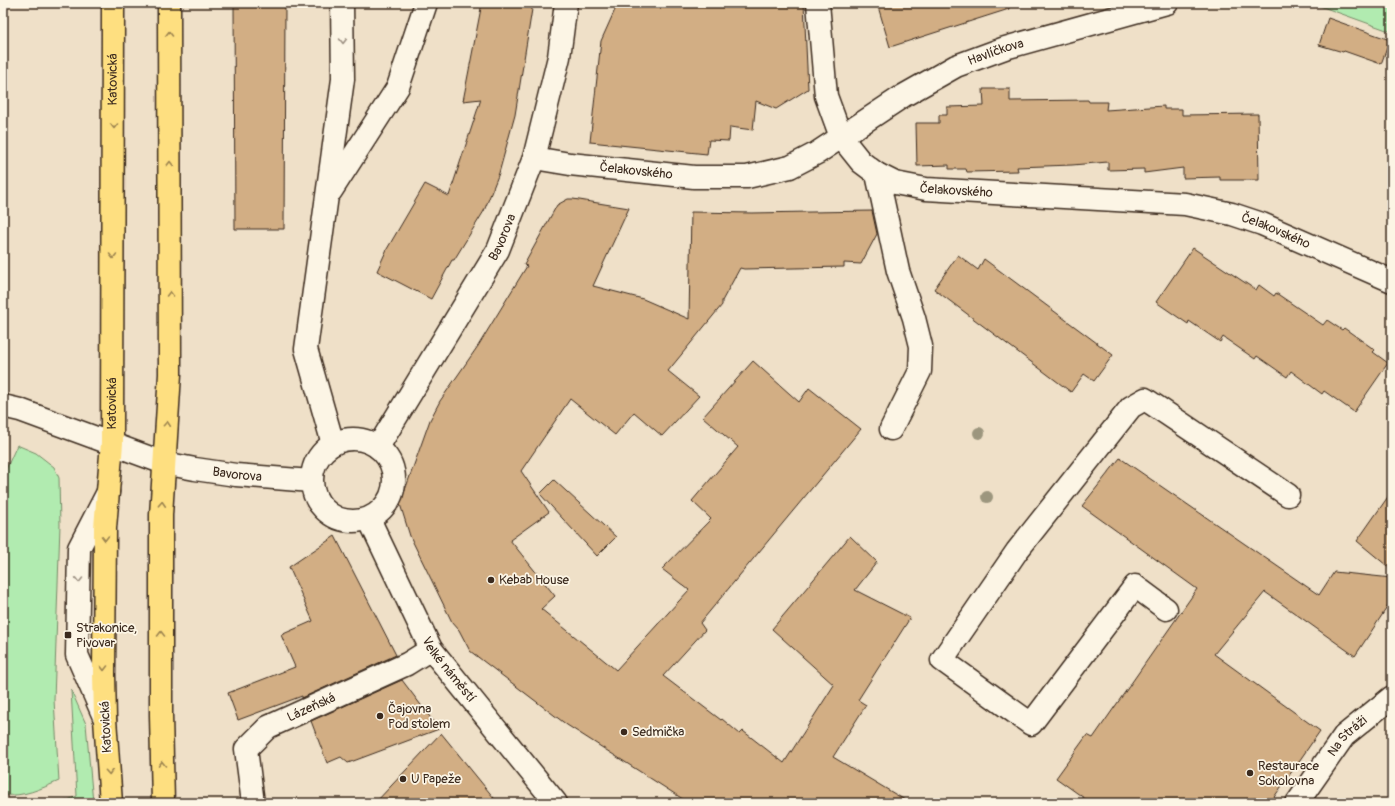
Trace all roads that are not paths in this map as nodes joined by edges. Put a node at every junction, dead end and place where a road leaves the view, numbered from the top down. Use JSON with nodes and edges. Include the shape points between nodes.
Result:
{"nodes":[{"id":1,"x":114,"y":3,"type":"edge"},
{"id":2,"x":169,"y":3,"type":"edge"},
{"id":3,"x":342,"y":3,"type":"edge"},
{"id":4,"x":426,"y":3,"type":"edge"},
{"id":5,"x":566,"y":3,"type":"edge"},
{"id":6,"x":818,"y":3,"type":"edge"},
{"id":7,"x":1167,"y":3,"type":"edge"},
{"id":8,"x":842,"y":137,"type":"junction"},
{"id":9,"x":534,"y":158,"type":"junction"},
{"id":10,"x":877,"y":174,"type":"junction"},
{"id":11,"x":328,"y":195,"type":"junction"},
{"id":12,"x":1392,"y":280,"type":"edge"},
{"id":13,"x":3,"y":406,"type":"edge"},
{"id":14,"x":890,"y":429,"type":"dead end"},
{"id":15,"x":112,"y":443,"type":"junction"},
{"id":16,"x":333,"y":444,"type":"junction"},
{"id":17,"x":378,"y":447,"type":"junction"},
{"id":18,"x":164,"y":463,"type":"junction"},
{"id":19,"x":311,"y":481,"type":"junction"},
{"id":20,"x":1288,"y":495,"type":"dead end"},
{"id":21,"x":369,"y":519,"type":"junction"},
{"id":22,"x":1166,"y":609,"type":"dead end"},
{"id":23,"x":431,"y":649,"type":"junction"},
{"id":24,"x":1392,"y":697,"type":"edge"},
{"id":25,"x":112,"y":803,"type":"edge"},
{"id":26,"x":163,"y":803,"type":"edge"},
{"id":27,"x":253,"y":803,"type":"edge"},
{"id":28,"x":556,"y":803,"type":"edge"},
{"id":29,"x":1297,"y":803,"type":"edge"}],
"edges":[{"from":1,"to":15,"type":"main road","name":"Katovická","one_way":true},
{"from":18,"to":2,"type":"main road","one_way":true,"via":[[170,374]]},
{"from":3,"to":11,"type":"street","one_way":true,"via":[[343,79]]},
{"from":4,"to":11,"type":"street","via":[[398,88]]},
{"from":5,"to":9,"type":"street","name":"Bavorova","via":[[559,57]]},
{"from":6,"to":8,"type":"street","via":[[826,96]]},
{"from":7,"to":8,"type":"street","name":"Havlíčkova","via":[[1005,48],[956,66],[903,96]]},
{"from":8,"to":9,"type":"street","name":"Čelakovského","via":[[790,167],[747,177],[694,177]]},
{"from":8,"to":10,"type":"street","name":"Čelakovského","via":[[861,162]]},
{"from":9,"to":17,"type":"street","name":"Bavorova","via":[[498,250]]},
{"from":10,"to":12,"type":"street","name":"Čelakovského","via":[[895,183],[926,188],[1186,204],[1262,224]]},
{"from":10,"to":14,"type":"street","via":[[898,271],[921,346],[920,372]]},
{"from":11,"to":16,"type":"street","via":[[306,349]]},
{"from":13,"to":15,"type":"street","name":"Bavorova"},
{"from":15,"to":18,"type":"street","name":"Bavorova"},
{"from":15,"to":25,"type":"main road","name":"Katovická","one_way":true,"via":[[105,528],[105,719]]},
{"from":16,"to":17,"type":"street","via":[[356,439]]},
{"from":16,"to":19,"type":"street","via":[[324,450],[317,460],[312,470]]},
{"from":17,"to":21,"type":"street","via":[[389,460],[394,477],[392,494],[383,509]]},
{"from":18,"to":19,"type":"street","name":"Bavorova","via":[[236,475]]},
{"from":26,"to":18,"type":"main road","one_way":true,"via":[[161,538]]},
{"from":19,"to":21,"type":"street","via":[[320,506],[330,515],[342,521],[356,522]]},
{"from":20,"to":22,"type":"street","via":[[1145,399],[1131,407],[1017,551],[942,660],[1031,724],[1135,586]]},
{"from":21,"to":23,"type":"street","name":"Velké náměstí"},
{"from":23,"to":27,"type":"street","name":"Lázeňská","via":[[407,664],[268,727],[246,749]]},
{"from":23,"to":28,"type":"street","name":"Velké náměstí"},
{"from":24,"to":29,"type":"street","name":"Na Stráži","via":[[1344,736]]}]}
